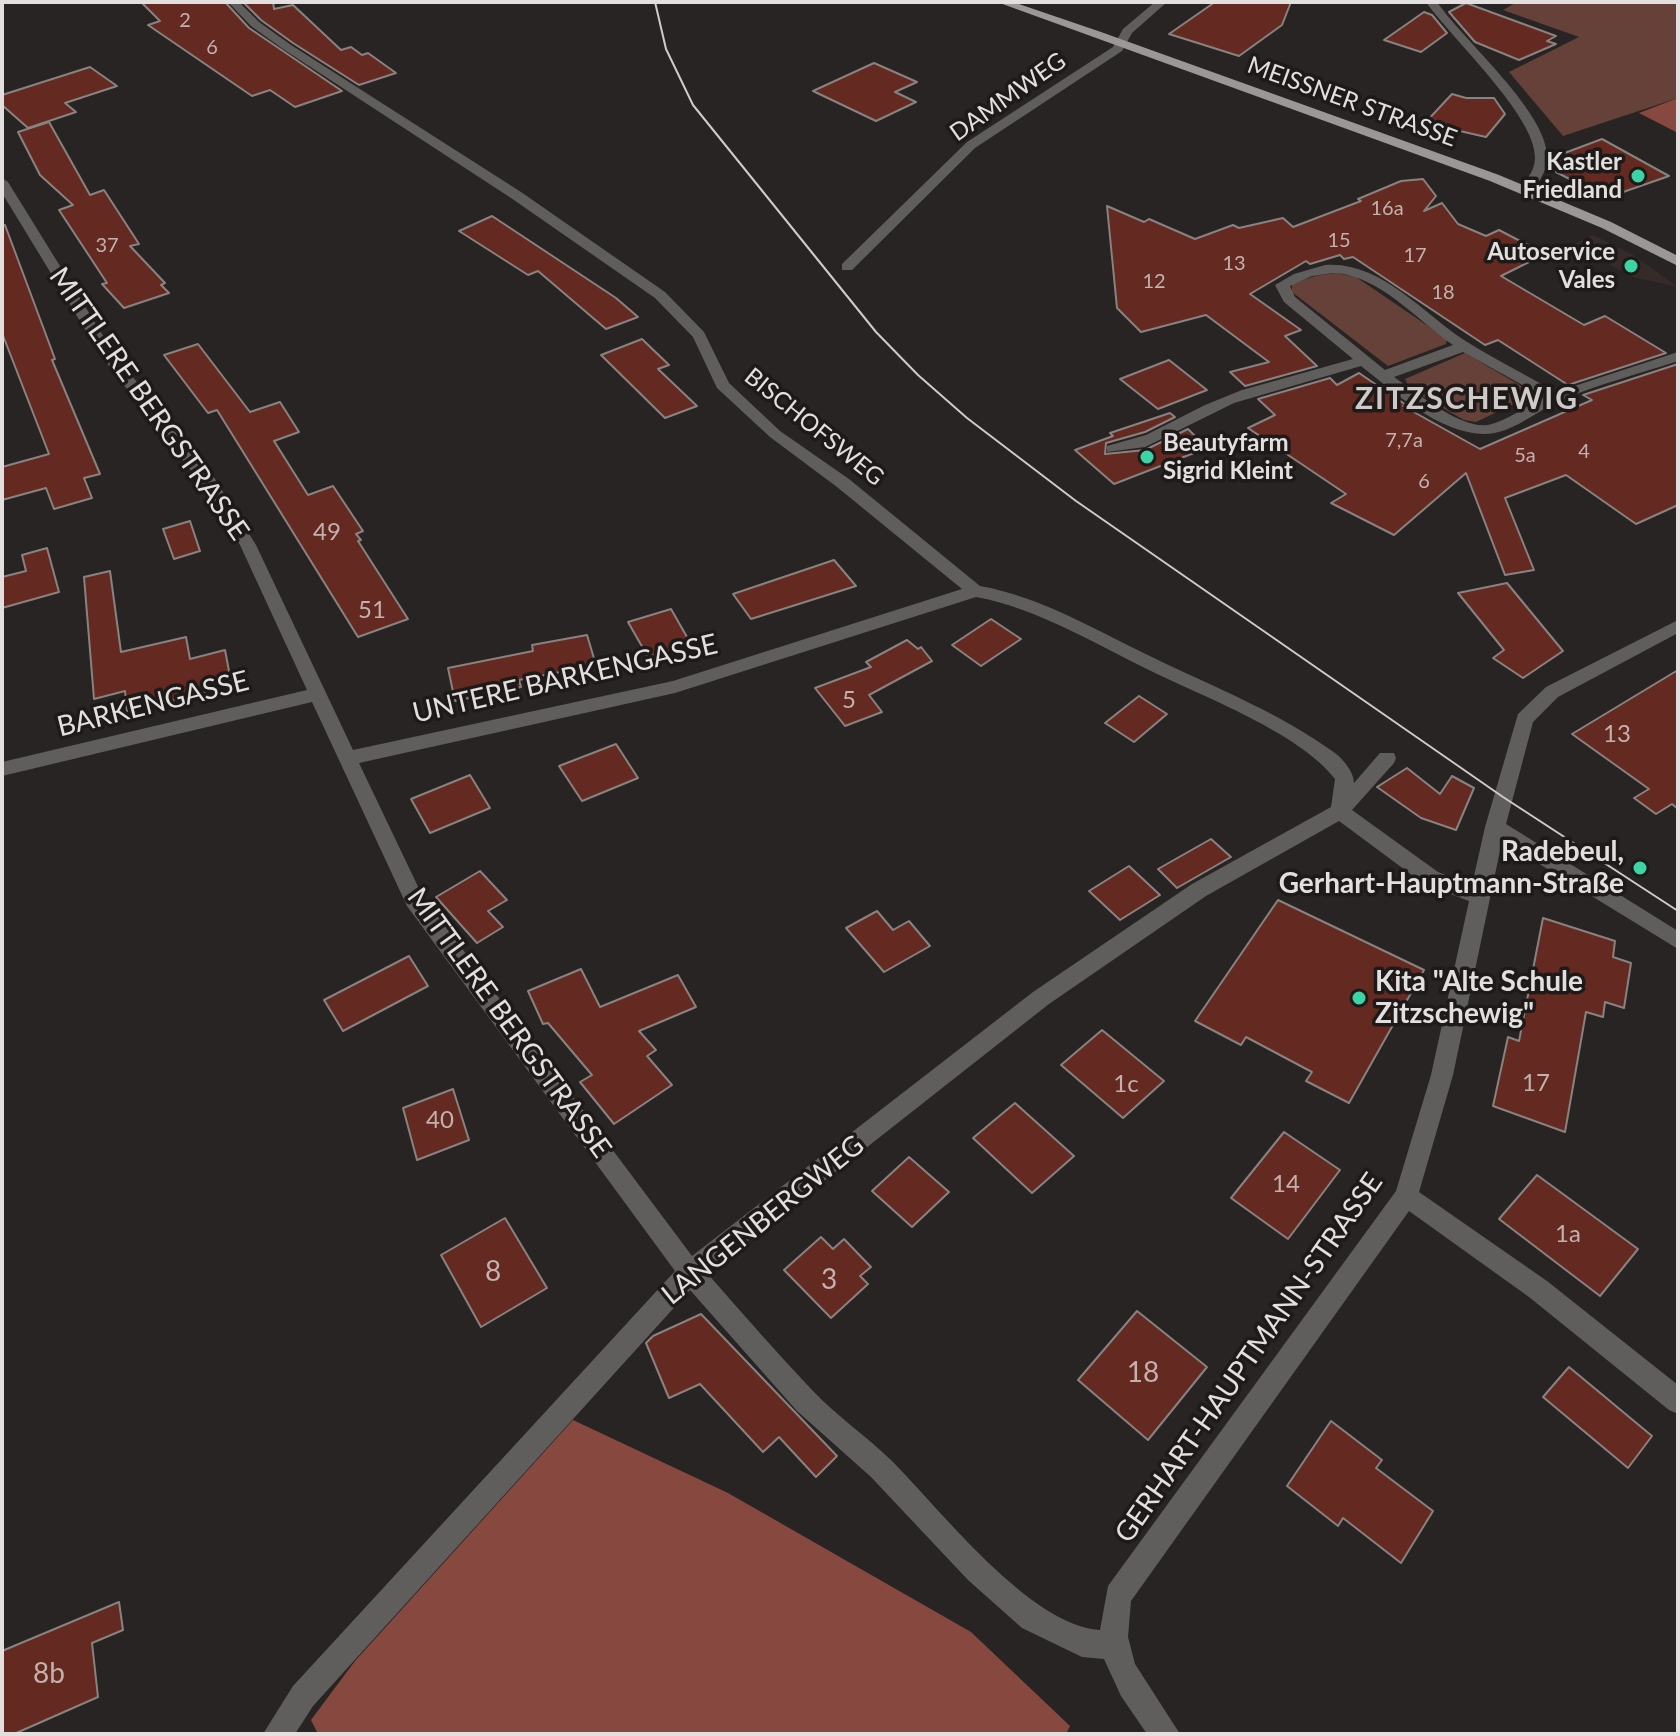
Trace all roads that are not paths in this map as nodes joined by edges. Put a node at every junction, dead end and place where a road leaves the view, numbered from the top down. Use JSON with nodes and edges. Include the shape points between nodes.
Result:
{"nodes":[{"id":1,"x":233,"y":2,"type":"edge"},
{"id":2,"x":1002,"y":2,"type":"edge"},
{"id":3,"x":1162,"y":2,"type":"edge"},
{"id":4,"x":1431,"y":2,"type":"edge"},
{"id":5,"x":1123,"y":42,"type":"junction"},
{"id":6,"x":2,"y":182,"type":"edge"},
{"id":7,"x":1525,"y":189,"type":"junction"},
{"id":8,"x":11,"y":216,"type":"edge"},
{"id":9,"x":1678,"y":262,"type":"edge"},
{"id":10,"x":847,"y":267,"type":"dead end"},
{"id":11,"x":1465,"y":346,"type":"junction"},
{"id":12,"x":1678,"y":356,"type":"edge"},
{"id":13,"x":1365,"y":360,"type":"junction"},
{"id":14,"x":1385,"y":375,"type":"junction"},
{"id":15,"x":1555,"y":397,"type":"junction"},
{"id":16,"x":1113,"y":449,"type":"dead end"},
{"id":17,"x":975,"y":591,"type":"junction"},
{"id":18,"x":1678,"y":626,"type":"edge"},
{"id":19,"x":317,"y":694,"type":"junction"},
{"id":20,"x":349,"y":758,"type":"junction"},
{"id":21,"x":1387,"y":758,"type":"dead end"},
{"id":22,"x":2,"y":769,"type":"edge"},
{"id":23,"x":1340,"y":811,"type":"junction"},
{"id":24,"x":1495,"y":827,"type":"junction"},
{"id":25,"x":1479,"y":896,"type":"junction"},
{"id":26,"x":1678,"y":941,"type":"edge"},
{"id":27,"x":1406,"y":1196,"type":"junction"},
{"id":28,"x":690,"y":1272,"type":"junction"},
{"id":29,"x":1678,"y":1401,"type":"edge"},
{"id":30,"x":1113,"y":1645,"type":"junction"},
{"id":31,"x":278,"y":1734,"type":"edge"},
{"id":32,"x":1165,"y":1734,"type":"edge"}],
"edges":[{"from":1,"to":17,"type":"street","name":"BISCHOFSWEG","via":[[287,47],[660,295],[699,335],[722,385],[775,434]]},
{"from":2,"to":5,"type":"main road","name":"MEISSNER STRASSE"},
{"from":3,"to":5,"type":"street","name":"DAMMWEG","via":[[1127,31]]},
{"from":4,"to":7,"type":"street","via":[[1515,102],[1539,146],[1541,162],[1535,180]]},
{"from":5,"to":7,"type":"main road","name":"MEISSNER STRASSE"},
{"from":5,"to":10,"type":"street","name":"DAMMWEG","via":[[971,145]]},
{"from":6,"to":8,"type":"street","name":"MITTLERE BERGSTRASSE"},
{"from":7,"to":9,"type":"main road","name":"MEISSNER STRASSE"},
{"from":8,"to":19,"type":"street","name":"MITTLERE BERGSTRASSE","via":[[109,357],[209,483],[241,533]]},
{"from":11,"to":13,"type":"street","via":[[1363,274],[1337,268],[1282,285],[1289,299]]},
{"from":11,"to":14,"type":"street"},
{"from":11,"to":15,"type":"street"},
{"from":12,"to":15,"type":"street"},
{"from":13,"to":14,"type":"street"},
{"from":13,"to":16,"type":"street","via":[[1221,404],[1165,434]]},
{"from":14,"to":15,"type":"street","via":[[1468,429],[1502,425]]},
{"from":17,"to":20,"type":"street","name":"UNTERE BARKENGASSE","via":[[675,687]]},
{"from":17,"to":23,"type":"street","name":"BISCHOFSWEG","via":[[1046,613],[1275,724],[1331,760],[1345,778]]},
{"from":18,"to":24,"type":"street","name":"GERHART-HAUPTMANN-STRASSE","via":[[1552,692],[1525,719]]},
{"from":19,"to":20,"type":"street","name":"MITTLERE BERGSTRASSE"},
{"from":19,"to":22,"type":"street","name":"BARKENGASSE"},
{"from":20,"to":28,"type":"street","name":"MITTLERE BERGSTRASSE","via":[[414,900]]},
{"from":21,"to":23,"type":"street"},
{"from":23,"to":25,"type":"street","via":[[1431,878]]},
{"from":23,"to":28,"type":"street","name":"LANGENBERGWEG","via":[[1199,890],[1041,998]]},
{"from":24,"to":25,"type":"street","name":"GERHART-HAUPTMANN-STRASSE"},
{"from":24,"to":26,"type":"street"},
{"from":25,"to":27,"type":"street","name":"GERHART-HAUPTMANN-STRASSE","via":[[1442,1075]]},
{"from":27,"to":29,"type":"street","via":[[1538,1289]]},
{"from":27,"to":30,"type":"street","name":"GERHART-HAUPTMANN-STRASSE","via":[[1126,1581],[1113,1617]]},
{"from":28,"to":30,"type":"street","name":"MITTLERE BERGSTRASSE","via":[[806,1402],[1032,1618],[1082,1643]]},
{"from":28,"to":31,"type":"street","name":"LANGENBERGWEG","via":[[303,1696]]},
{"from":30,"to":32,"type":"street","via":[[1134,1695]]}]}
